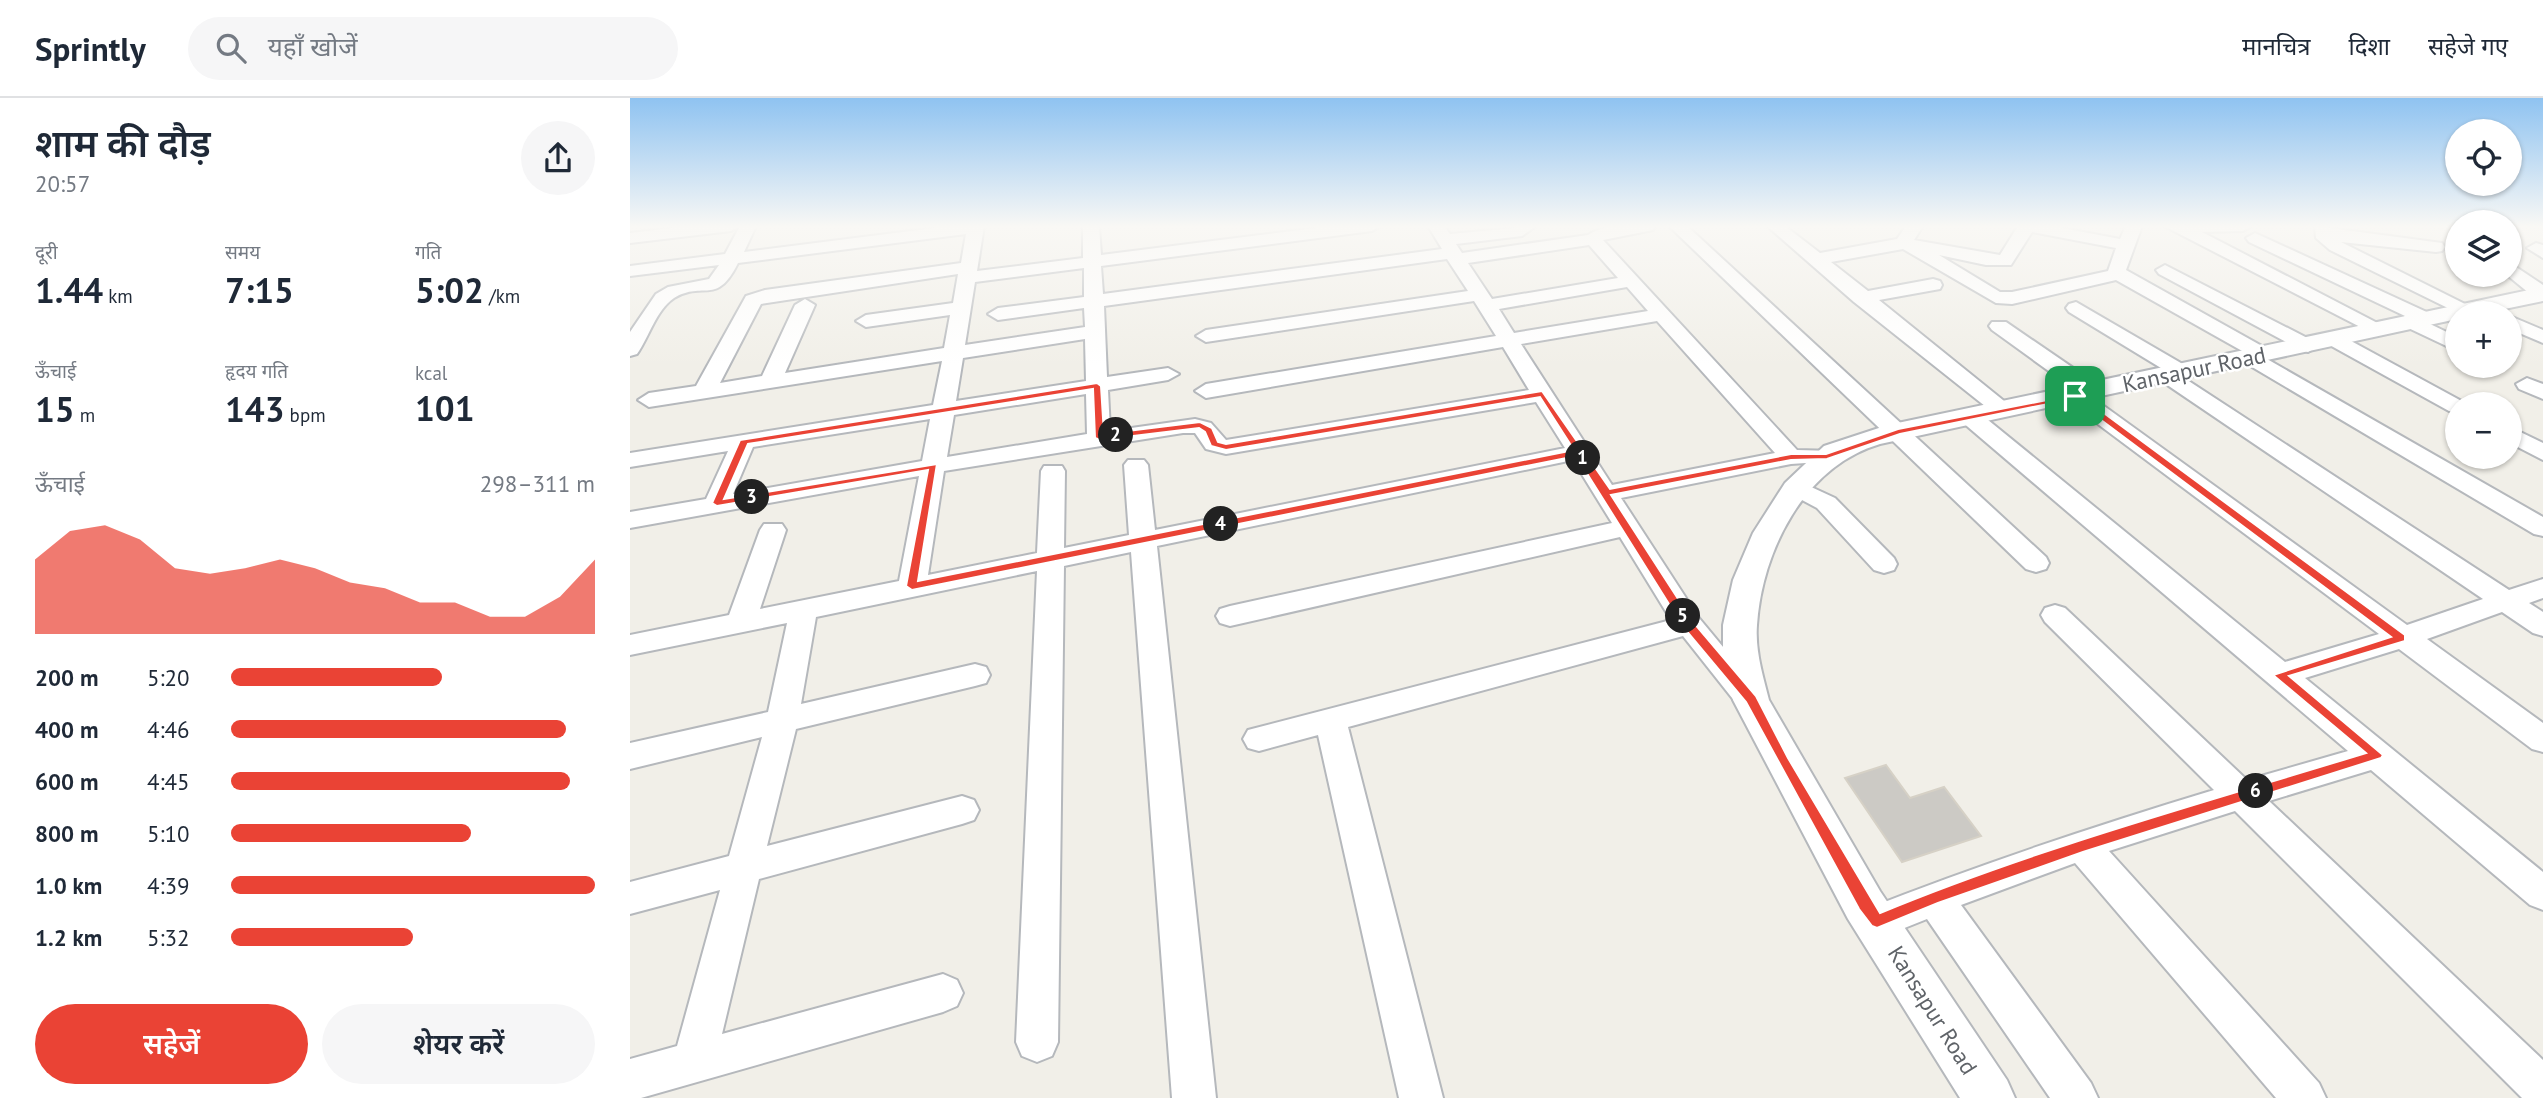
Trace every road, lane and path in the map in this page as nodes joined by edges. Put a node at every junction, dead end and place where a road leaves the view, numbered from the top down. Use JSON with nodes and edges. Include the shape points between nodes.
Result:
{"nodes":[{"id":1,"x":724,"y":273,"type":"edge"},
{"id":2,"x":967,"y":273,"type":"junction"},
{"id":3,"x":971,"y":273,"type":"edge"},
{"id":4,"x":1093,"y":273,"type":"edge"},
{"id":5,"x":1276,"y":273,"type":"edge"},
{"id":6,"x":1465,"y":273,"type":"edge"},
{"id":7,"x":1623,"y":273,"type":"edge"},
{"id":8,"x":1727,"y":273,"type":"edge"},
{"id":9,"x":1831,"y":273,"type":"edge"},
{"id":10,"x":1957,"y":273,"type":"edge"},
{"id":11,"x":2171,"y":273,"type":"edge"},
{"id":12,"x":2271,"y":273,"type":"edge"},
{"id":13,"x":2326,"y":273,"type":"edge"},
{"id":14,"x":2394,"y":273,"type":"edge"},
{"id":15,"x":2119,"y":274,"type":"joint"},
{"id":16,"x":2522,"y":277,"type":"edge"},
{"id":17,"x":1631,"y":281,"type":"junction"},
{"id":18,"x":1933,"y":285,"type":"dead end"},
{"id":19,"x":2543,"y":294,"type":"edge"},
{"id":20,"x":1861,"y":298,"type":"junction"},
{"id":21,"x":1482,"y":300,"type":"junction"},
{"id":22,"x":2457,"y":301,"type":"edge"},
{"id":23,"x":2517,"y":301,"type":"edge"},
{"id":24,"x":1094,"y":302,"type":"junction"},
{"id":25,"x":805,"y":305,"type":"dead end"},
{"id":26,"x":961,"y":308,"type":"junction"},
{"id":27,"x":2076,"y":308,"type":"dead end"},
{"id":28,"x":998,"y":314,"type":"dead end"},
{"id":29,"x":1660,"y":315,"type":"junction"},
{"id":30,"x":2445,"y":316,"type":"edge"},
{"id":31,"x":2416,"y":320,"type":"junction"},
{"id":32,"x":866,"y":321,"type":"dead end"},
{"id":33,"x":1999,"y":326,"type":"dead end"},
{"id":34,"x":2522,"y":327,"type":"edge"},
{"id":35,"x":2377,"y":328,"type":"junction"},
{"id":36,"x":1675,"y":330,"type":"junction"},
{"id":37,"x":1095,"y":331,"type":"junction"},
{"id":38,"x":1206,"y":336,"type":"dead end"},
{"id":39,"x":2543,"y":337,"type":"edge"},
{"id":40,"x":2445,"y":338,"type":"edge"},
{"id":41,"x":2321,"y":342,"type":"junction"},
{"id":42,"x":1515,"y":348,"type":"junction"},
{"id":43,"x":630,"y":350,"type":"edge"},
{"id":44,"x":953,"y":353,"type":"junction"},
{"id":45,"x":2256,"y":356,"type":"junction"},
{"id":46,"x":2171,"y":372,"type":"junction"},
{"id":47,"x":1168,"y":374,"type":"dead end"},
{"id":48,"x":770,"y":382,"type":"junction"},
{"id":49,"x":1097,"y":386,"type":"junction"},
{"id":50,"x":1206,"y":391,"type":"dead end"},
{"id":51,"x":704,"y":392,"type":"junction"},
{"id":52,"x":1542,"y":394,"type":"junction"},
{"id":53,"x":2084,"y":394,"type":"junction"},
{"id":54,"x":649,"y":400,"type":"dead end"},
{"id":55,"x":2445,"y":400,"type":"edge"},
{"id":56,"x":2003,"y":409,"type":"junction"},
{"id":57,"x":943,"y":410,"type":"junction"},
{"id":58,"x":1969,"y":416,"type":"junction"},
{"id":59,"x":1898,"y":431,"type":"junction"},
{"id":60,"x":1100,"y":438,"type":"junction"},
{"id":61,"x":2522,"y":441,"type":"edge"},
{"id":62,"x":744,"y":442,"type":"junction"},
{"id":63,"x":1579,"y":452,"type":"junction"},
{"id":64,"x":2543,"y":453,"type":"edge"},
{"id":65,"x":630,"y":460,"type":"edge"},
{"id":66,"x":1136,"y":465,"type":"dead end"},
{"id":67,"x":933,"y":466,"type":"junction"},
{"id":68,"x":1054,"y":471,"type":"dead end"},
{"id":69,"x":1794,"y":472,"type":"junction"},
{"id":70,"x":1607,"y":493,"type":"junction"},
{"id":71,"x":717,"y":503,"type":"junction"},
{"id":72,"x":630,"y":520,"type":"edge"},
{"id":73,"x":1627,"y":528,"type":"junction"},
{"id":74,"x":2543,"y":528,"type":"edge"},
{"id":75,"x":773,"y":530,"type":"dead end"},
{"id":76,"x":1142,"y":540,"type":"junction"},
{"id":77,"x":1052,"y":558,"type":"junction"},
{"id":78,"x":2036,"y":563,"type":"dead end"},
{"id":79,"x":1884,"y":564,"type":"dead end"},
{"id":80,"x":912,"y":586,"type":"junction"},
{"id":81,"x":2543,"y":588,"type":"edge"},
{"id":82,"x":2504,"y":601,"type":"junction"},
{"id":83,"x":804,"y":607,"type":"junction"},
{"id":84,"x":2055,"y":615,"type":"dead end"},
{"id":85,"x":1230,"y":616,"type":"dead end"},
{"id":86,"x":742,"y":620,"type":"junction"},
{"id":87,"x":1689,"y":625,"type":"junction"},
{"id":88,"x":2543,"y":626,"type":"edge"},
{"id":89,"x":2401,"y":638,"type":"junction"},
{"id":90,"x":630,"y":645,"type":"edge"},
{"id":91,"x":975,"y":675,"type":"dead end"},
{"id":92,"x":2279,"y":675,"type":"junction"},
{"id":93,"x":1751,"y":700,"type":"junction"},
{"id":94,"x":782,"y":721,"type":"junction"},
{"id":95,"x":1331,"y":722,"type":"junction"},
{"id":96,"x":1259,"y":739,"type":"dead end"},
{"id":97,"x":2543,"y":740,"type":"edge"},
{"id":98,"x":2377,"y":755,"type":"junction"},
{"id":99,"x":630,"y":756,"type":"edge"},
{"id":100,"x":2241,"y":795,"type":"junction"},
{"id":101,"x":962,"y":810,"type":"dead end"},
{"id":102,"x":2082,"y":846,"type":"junction"},
{"id":103,"x":743,"y":867,"type":"junction"},
{"id":104,"x":2543,"y":894,"type":"edge"},
{"id":105,"x":630,"y":898,"type":"edge"},
{"id":106,"x":1934,"y":898,"type":"junction"},
{"id":107,"x":1877,"y":922,"type":"junction"},
{"id":108,"x":943,"y":993,"type":"dead end"},
{"id":109,"x":1037,"y":1042,"type":"dead end"},
{"id":110,"x":694,"y":1061,"type":"junction"},
{"id":111,"x":630,"y":1080,"type":"edge"},
{"id":112,"x":2543,"y":1089,"type":"edge"},
{"id":113,"x":1194,"y":1098,"type":"edge"},
{"id":114,"x":1421,"y":1098,"type":"edge"},
{"id":115,"x":1989,"y":1098,"type":"edge"},
{"id":116,"x":2076,"y":1098,"type":"edge"},
{"id":117,"x":2304,"y":1098,"type":"edge"}],
"edges":[{"from":1,"to":43,"type":"street","via":[[718,283],[663,297]]},
{"from":2,"to":3,"type":"street"},
{"from":2,"to":26,"type":"street"},
{"from":2,"to":51,"type":"street","via":[[757,299],[751,302]]},
{"from":4,"to":24,"type":"street"},
{"from":5,"to":24,"type":"street"},
{"from":6,"to":21,"type":"street"},
{"from":7,"to":17,"type":"street"},
{"from":8,"to":59,"type":"street"},
{"from":9,"to":20,"type":"street"},
{"from":10,"to":15,"type":"street","via":[[2001,298]]},
{"from":11,"to":41,"type":"street"},
{"from":12,"to":35,"type":"street"},
{"from":13,"to":31,"type":"street"},
{"from":14,"to":22,"type":"street"},
{"from":15,"to":45,"type":"street"},
{"from":16,"to":19,"type":"street"},
{"from":17,"to":21,"type":"street"},
{"from":17,"to":29,"type":"street"},
{"from":18,"to":20,"type":"street"},
{"from":19,"to":23,"type":"street","name":"Kansapur Road"},
{"from":20,"to":56,"type":"street"},
{"from":21,"to":38,"type":"street"},
{"from":21,"to":42,"type":"street"},
{"from":24,"to":28,"type":"street"},
{"from":24,"to":37,"type":"street"},
{"from":25,"to":48,"type":"street"},
{"from":26,"to":32,"type":"street"},
{"from":26,"to":44,"type":"street"},
{"from":27,"to":46,"type":"street"},
{"from":29,"to":36,"type":"street"},
{"from":29,"to":42,"type":"street"},
{"from":30,"to":31,"type":"street","name":"Kansapur Road"},
{"from":31,"to":35,"type":"street","name":"Kansapur Road"},
{"from":31,"to":40,"type":"street"},
{"from":33,"to":53,"type":"street"},
{"from":34,"to":39,"type":"street"},
{"from":35,"to":41,"type":"street","name":"Kansapur Road"},
{"from":36,"to":42,"type":"street"},
{"from":36,"to":69,"type":"street"},
{"from":37,"to":44,"type":"street"},
{"from":37,"to":49,"type":"street"},
{"from":41,"to":45,"type":"street","name":"Kansapur Road"},
{"from":41,"to":55,"type":"street"},
{"from":42,"to":50,"type":"street"},
{"from":42,"to":52,"type":"street"},
{"from":44,"to":48,"type":"street"},
{"from":44,"to":57,"type":"street"},
{"from":45,"to":46,"type":"street","name":"Kansapur Road"},
{"from":45,"to":74,"type":"street"},
{"from":46,"to":53,"type":"street","name":"Kansapur Road"},
{"from":46,"to":82,"type":"street"},
{"from":47,"to":49,"type":"street"},
{"from":48,"to":51,"type":"street"},
{"from":49,"to":57,"type":"street"},
{"from":49,"to":60,"type":"street"},
{"from":51,"to":54,"type":"street"},
{"from":52,"to":60,"type":"street","via":[[1226,447],[1214,444],[1209,430],[1200,425]]},
{"from":52,"to":63,"type":"street"},
{"from":53,"to":56,"type":"street","name":"Kansapur Road"},
{"from":53,"to":89,"type":"street"},
{"from":56,"to":58,"type":"street","name":"Kansapur Road"},
{"from":57,"to":62,"type":"street"},
{"from":57,"to":67,"type":"street"},
{"from":58,"to":59,"type":"street","name":"Kansapur Road"},
{"from":58,"to":92,"type":"street"},
{"from":59,"to":69,"type":"street","name":"Kansapur Road"},
{"from":59,"to":78,"type":"street"},
{"from":60,"to":67,"type":"street"},
{"from":61,"to":64,"type":"street"},
{"from":62,"to":65,"type":"street"},
{"from":62,"to":71,"type":"street"},
{"from":63,"to":70,"type":"street"},
{"from":63,"to":76,"type":"street"},
{"from":66,"to":76,"type":"street"},
{"from":67,"to":71,"type":"street"},
{"from":67,"to":80,"type":"street"},
{"from":68,"to":77,"type":"street"},
{"from":69,"to":70,"type":"street"},
{"from":69,"to":79,"type":"street"},
{"from":69,"to":93,"type":"street","name":"Kansapur Road","via":[[1750,577],[1740,626]]},
{"from":70,"to":73,"type":"street"},
{"from":71,"to":72,"type":"street"},
{"from":73,"to":85,"type":"street"},
{"from":73,"to":87,"type":"street"},
{"from":75,"to":86,"type":"street"},
{"from":76,"to":77,"type":"street"},
{"from":76,"to":113,"type":"street"},
{"from":77,"to":80,"type":"street"},
{"from":77,"to":109,"type":"street"},
{"from":80,"to":83,"type":"street"},
{"from":81,"to":82,"type":"street"},
{"from":82,"to":88,"type":"street"},
{"from":82,"to":89,"type":"street"},
{"from":83,"to":86,"type":"street"},
{"from":83,"to":94,"type":"street"},
{"from":84,"to":100,"type":"street"},
{"from":86,"to":90,"type":"street"},
{"from":87,"to":93,"type":"street"},
{"from":87,"to":95,"type":"street"},
{"from":89,"to":92,"type":"street"},
{"from":89,"to":97,"type":"street"},
{"from":91,"to":94,"type":"street"},
{"from":92,"to":98,"type":"street"},
{"from":93,"to":107,"type":"street","name":"Kansapur Road"},
{"from":94,"to":99,"type":"street"},
{"from":94,"to":103,"type":"street"},
{"from":95,"to":96,"type":"street"},
{"from":95,"to":114,"type":"street"},
{"from":98,"to":100,"type":"street"},
{"from":98,"to":104,"type":"street"},
{"from":100,"to":102,"type":"street"},
{"from":100,"to":112,"type":"street"},
{"from":101,"to":103,"type":"street"},
{"from":102,"to":106,"type":"street"},
{"from":102,"to":117,"type":"street"},
{"from":103,"to":105,"type":"street"},
{"from":103,"to":110,"type":"street"},
{"from":106,"to":107,"type":"street"},
{"from":106,"to":116,"type":"street"},
{"from":107,"to":115,"type":"street","name":"Kansapur Road"},
{"from":108,"to":110,"type":"street"},
{"from":110,"to":111,"type":"street"}]}
